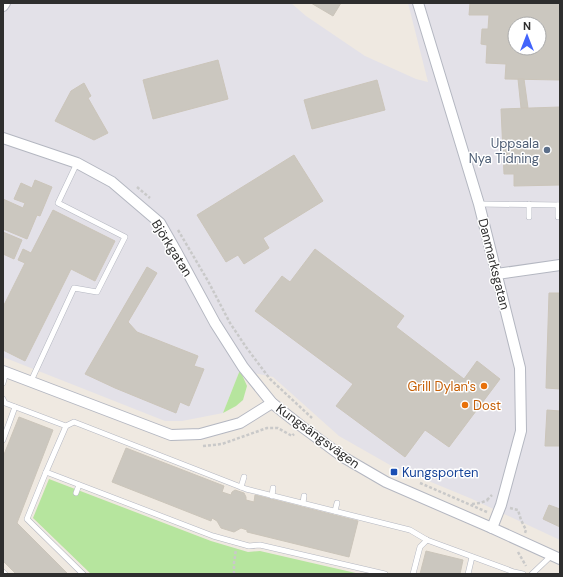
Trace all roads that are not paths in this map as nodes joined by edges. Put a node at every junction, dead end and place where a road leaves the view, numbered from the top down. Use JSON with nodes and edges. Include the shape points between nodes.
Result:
{"nodes":[{"id":1,"x":5,"y":3,"type":"edge"},
{"id":2,"x":418,"y":3,"type":"edge"},
{"id":3,"x":3,"y":6,"type":"edge"},
{"id":4,"x":3,"y":138,"type":"edge"},
{"id":5,"x":77,"y":163,"type":"junction"},
{"id":6,"x":479,"y":204,"type":"junction"},
{"id":7,"x":529,"y":204,"type":"junction"},
{"id":8,"x":559,"y":205,"type":"edge"},
{"id":9,"x":529,"y":217,"type":"dead end"},
{"id":10,"x":558,"y":217,"type":"dead end"},
{"id":11,"x":560,"y":265,"type":"edge"},
{"id":12,"x":497,"y":274,"type":"junction"},
{"id":13,"x":4,"y":371,"type":"edge"},
{"id":14,"x":30,"y":381,"type":"junction"},
{"id":15,"x":3,"y":383,"type":"edge"},
{"id":16,"x":3,"y":400,"type":"edge"},
{"id":17,"x":272,"y":403,"type":"junction"},
{"id":18,"x":15,"y":407,"type":"junction"},
{"id":19,"x":66,"y":426,"type":"junction"},
{"id":20,"x":3,"y":440,"type":"edge"},
{"id":21,"x":46,"y":472,"type":"junction"},
{"id":22,"x":244,"y":477,"type":"dead end"},
{"id":23,"x":79,"y":485,"type":"junction"},
{"id":24,"x":241,"y":487,"type":"junction"},
{"id":25,"x":273,"y":488,"type":"dead end"},
{"id":26,"x":76,"y":493,"type":"dead end"},
{"id":27,"x":272,"y":496,"type":"junction"},
{"id":28,"x":304,"y":496,"type":"dead end"},
{"id":29,"x":303,"y":503,"type":"junction"},
{"id":30,"x":336,"y":503,"type":"dead end"},
{"id":31,"x":335,"y":511,"type":"junction"},
{"id":32,"x":492,"y":528,"type":"junction"},
{"id":33,"x":427,"y":540,"type":"junction"},
{"id":34,"x":472,"y":557,"type":"junction"},
{"id":35,"x":556,"y":557,"type":"edge"},
{"id":36,"x":3,"y":572,"type":"edge"},
{"id":37,"x":5,"y":574,"type":"edge"},
{"id":38,"x":83,"y":574,"type":"edge"},
{"id":39,"x":385,"y":574,"type":"edge"},
{"id":40,"x":413,"y":574,"type":"edge"},
{"id":41,"x":468,"y":574,"type":"edge"},
{"id":42,"x":523,"y":574,"type":"edge"},
{"id":43,"x":532,"y":574,"type":"edge"}],
"edges":[{"from":1,"to":3,"type":"street"},
{"from":2,"to":6,"type":"street","name":"Danmarksgatan"},
{"from":4,"to":5,"type":"street","name":"Björkgatan"},
{"from":5,"to":14,"type":"lane","via":[[58,203],[125,237],[97,292],[74,288]]},
{"from":5,"to":17,"type":"street","name":"Björkgatan","via":[[112,182],[160,224],[215,323],[243,367]]},
{"from":6,"to":7,"type":"lane"},
{"from":6,"to":12,"type":"street","name":"Danmarksgatan"},
{"from":7,"to":8,"type":"lane"},
{"from":7,"to":9,"type":"lane"},
{"from":8,"to":10,"type":"lane"},
{"from":11,"to":12,"type":"street"},
{"from":12,"to":32,"type":"street","name":"Danmarksgatan","via":[[520,368],[521,430],[501,505]]},
{"from":13,"to":14,"type":"street","name":"Kungsängsvägen"},
{"from":13,"to":15,"type":"lane"},
{"from":14,"to":17,"type":"street","name":"Kungsängsvägen","via":[[171,435],[200,434],[240,423]]},
{"from":16,"to":18,"type":"lane"},
{"from":17,"to":32,"type":"street","name":"Kungsängsvägen","via":[[344,457],[376,477]]},
{"from":18,"to":19,"type":"lane"},
{"from":18,"to":20,"type":"lane"},
{"from":19,"to":21,"type":"lane"},
{"from":19,"to":24,"type":"lane","via":[[74,422]]},
{"from":21,"to":23,"type":"lane"},
{"from":21,"to":38,"type":"lane","via":[[27,519]]},
{"from":22,"to":24,"type":"lane"},
{"from":23,"to":26,"type":"lane"},
{"from":23,"to":39,"type":"lane","via":[[213,536],[248,546],[260,545]]},
{"from":24,"to":27,"type":"lane"},
{"from":25,"to":27,"type":"lane"},
{"from":27,"to":29,"type":"lane"},
{"from":28,"to":29,"type":"lane"},
{"from":29,"to":31,"type":"lane"},
{"from":30,"to":31,"type":"lane"},
{"from":31,"to":33,"type":"lane","via":[[410,530]]},
{"from":32,"to":35,"type":"street","name":"Kungsängsvägen"},
{"from":33,"to":34,"type":"lane"},
{"from":33,"to":40,"type":"lane","via":[[420,547]]},
{"from":34,"to":41,"type":"lane"},
{"from":34,"to":42,"type":"lane"},
{"from":35,"to":43,"type":"lane"},
{"from":36,"to":37,"type":"lane"}]}
